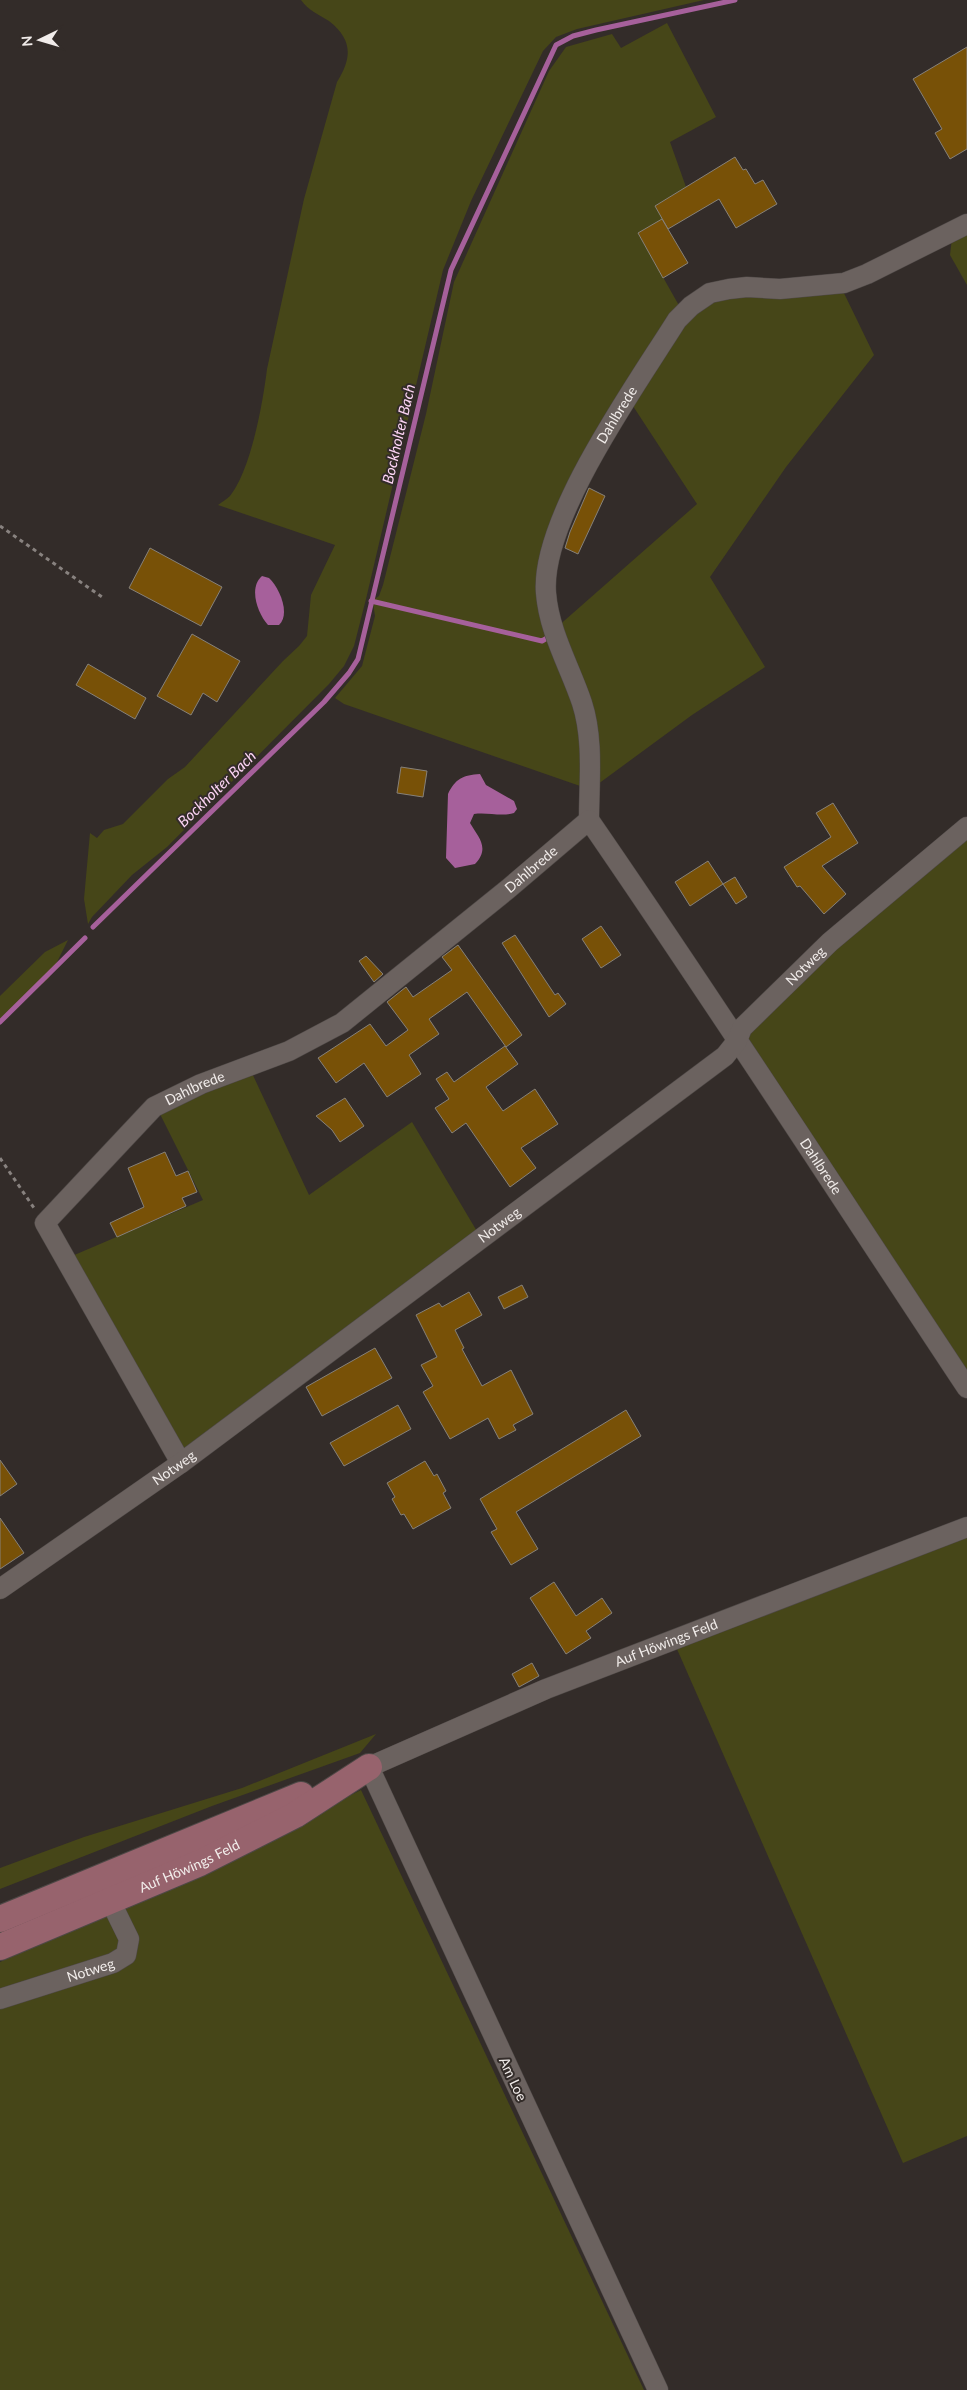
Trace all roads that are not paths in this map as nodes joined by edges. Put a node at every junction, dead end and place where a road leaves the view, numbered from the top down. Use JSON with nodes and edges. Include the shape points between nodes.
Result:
{"nodes":[{"id":1,"x":967,"y":224,"type":"edge"},
{"id":2,"x":589,"y":820,"type":"junction"},
{"id":3,"x":967,"y":827,"type":"edge"},
{"id":4,"x":737,"y":1041,"type":"junction"},
{"id":5,"x":967,"y":1388,"type":"edge"},
{"id":6,"x":181,"y":1463,"type":"junction"},
{"id":7,"x":967,"y":1527,"type":"edge"},
{"id":8,"x":0,"y":1589,"type":"edge"},
{"id":9,"x":369,"y":1767,"type":"junction"},
{"id":10,"x":99,"y":1877,"type":"junction"},
{"id":11,"x":110,"y":1902,"type":"junction"},
{"id":12,"x":0,"y":1918,"type":"edge"},
{"id":13,"x":0,"y":1947,"type":"edge"},
{"id":14,"x":0,"y":1999,"type":"edge"},
{"id":15,"x":658,"y":2390,"type":"edge"}],
"edges":[{"from":1,"to":2,"type":"street","name":"Dahlbrede","via":[[867,274],[844,282],[780,289],[747,287],[710,293],[677,320],[584,473],[549,553],[546,592],[550,619],[582,705],[587,732]]},
{"from":2,"to":4,"type":"street","name":"Dahlbrede","via":[[686,960]]},
{"from":2,"to":6,"type":"street","name":"Dahlbrede","via":[[342,1023],[289,1051],[201,1084],[154,1107],[45,1223]]},
{"from":3,"to":4,"type":"street","name":"Notweg","via":[[830,942],[742,1028]]},
{"from":4,"to":5,"type":"street","name":"Dahlbrede"},
{"from":4,"to":6,"type":"street","name":"Notweg","via":[[725,1056]]},
{"from":6,"to":8,"type":"street","name":"Notweg"},
{"from":7,"to":9,"type":"street","name":"Auf Höwings Feld","via":[[546,1689]]},
{"from":9,"to":10,"type":"main road","name":"Auf Höwings Feld"},
{"from":9,"to":11,"type":"main road","name":"Auf Höwings Feld","via":[[295,1816],[200,1864]]},
{"from":9,"to":15,"type":"street","name":"Am Loe"},
{"from":10,"to":11,"type":"street","name":"Notweg"},
{"from":10,"to":12,"type":"main road","name":"Auf Höwings Feld"},
{"from":11,"to":13,"type":"main road","name":"Auf Höwings Feld"},
{"from":11,"to":14,"type":"street","name":"Notweg","via":[[129,1938],[126,1956]]}]}
